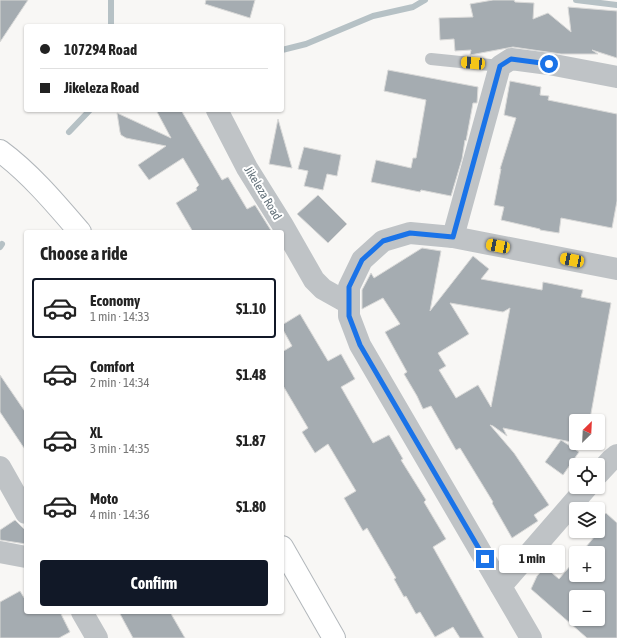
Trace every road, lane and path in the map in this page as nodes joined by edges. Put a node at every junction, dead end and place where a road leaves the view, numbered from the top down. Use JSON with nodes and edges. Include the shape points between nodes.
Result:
{"nodes":[{"id":1,"x":431,"y":59,"type":"dead end"},
{"id":2,"x":500,"y":66,"type":"junction"},
{"id":3,"x":617,"y":77,"type":"edge"},
{"id":4,"x":218,"y":112,"type":"edge"},
{"id":5,"x":0,"y":151,"type":"edge"},
{"id":6,"x":78,"y":230,"type":"edge"},
{"id":7,"x":453,"y":237,"type":"junction"},
{"id":8,"x":617,"y":269,"type":"edge"},
{"id":9,"x":348,"y":303,"type":"junction"},
{"id":10,"x":617,"y":455,"type":"edge"},
{"id":11,"x":605,"y":466,"type":"edge"},
{"id":12,"x":0,"y":467,"type":"edge"},
{"id":13,"x":581,"y":494,"type":"edge"},
{"id":14,"x":24,"y":509,"type":"edge"},
{"id":15,"x":284,"y":550,"type":"edge"},
{"id":16,"x":0,"y":552,"type":"edge"},
{"id":17,"x":24,"y":556,"type":"edge"},
{"id":18,"x":501,"y":586,"type":"junction"},
{"id":19,"x":83,"y":614,"type":"edge"},
{"id":20,"x":97,"y":638,"type":"edge"},
{"id":21,"x":334,"y":638,"type":"edge"},
{"id":22,"x":531,"y":638,"type":"edge"}],
"edges":[{"from":1,"to":2,"type":"lane"},
{"from":2,"to":3,"type":"street","via":[[511,59]]},
{"from":2,"to":7,"type":"street"},
{"from":4,"to":9,"type":"street","name":"Jikeleza Road","via":[[247,168],[314,280],[323,289]]},
{"from":5,"to":6,"type":"street","via":[[18,166]]},
{"from":7,"to":8,"type":"street"},
{"from":7,"to":9,"type":"street","via":[[410,233],[383,241],[362,260],[349,287]]},
{"from":9,"to":18,"type":"street","via":[[349,316],[360,345]]},
{"from":10,"to":11,"type":"street"},
{"from":12,"to":14,"type":"street"},
{"from":13,"to":18,"type":"street"},
{"from":15,"to":21,"type":"street"},
{"from":16,"to":17,"type":"street"},
{"from":18,"to":22,"type":"street"},
{"from":19,"to":20,"type":"street"}]}
